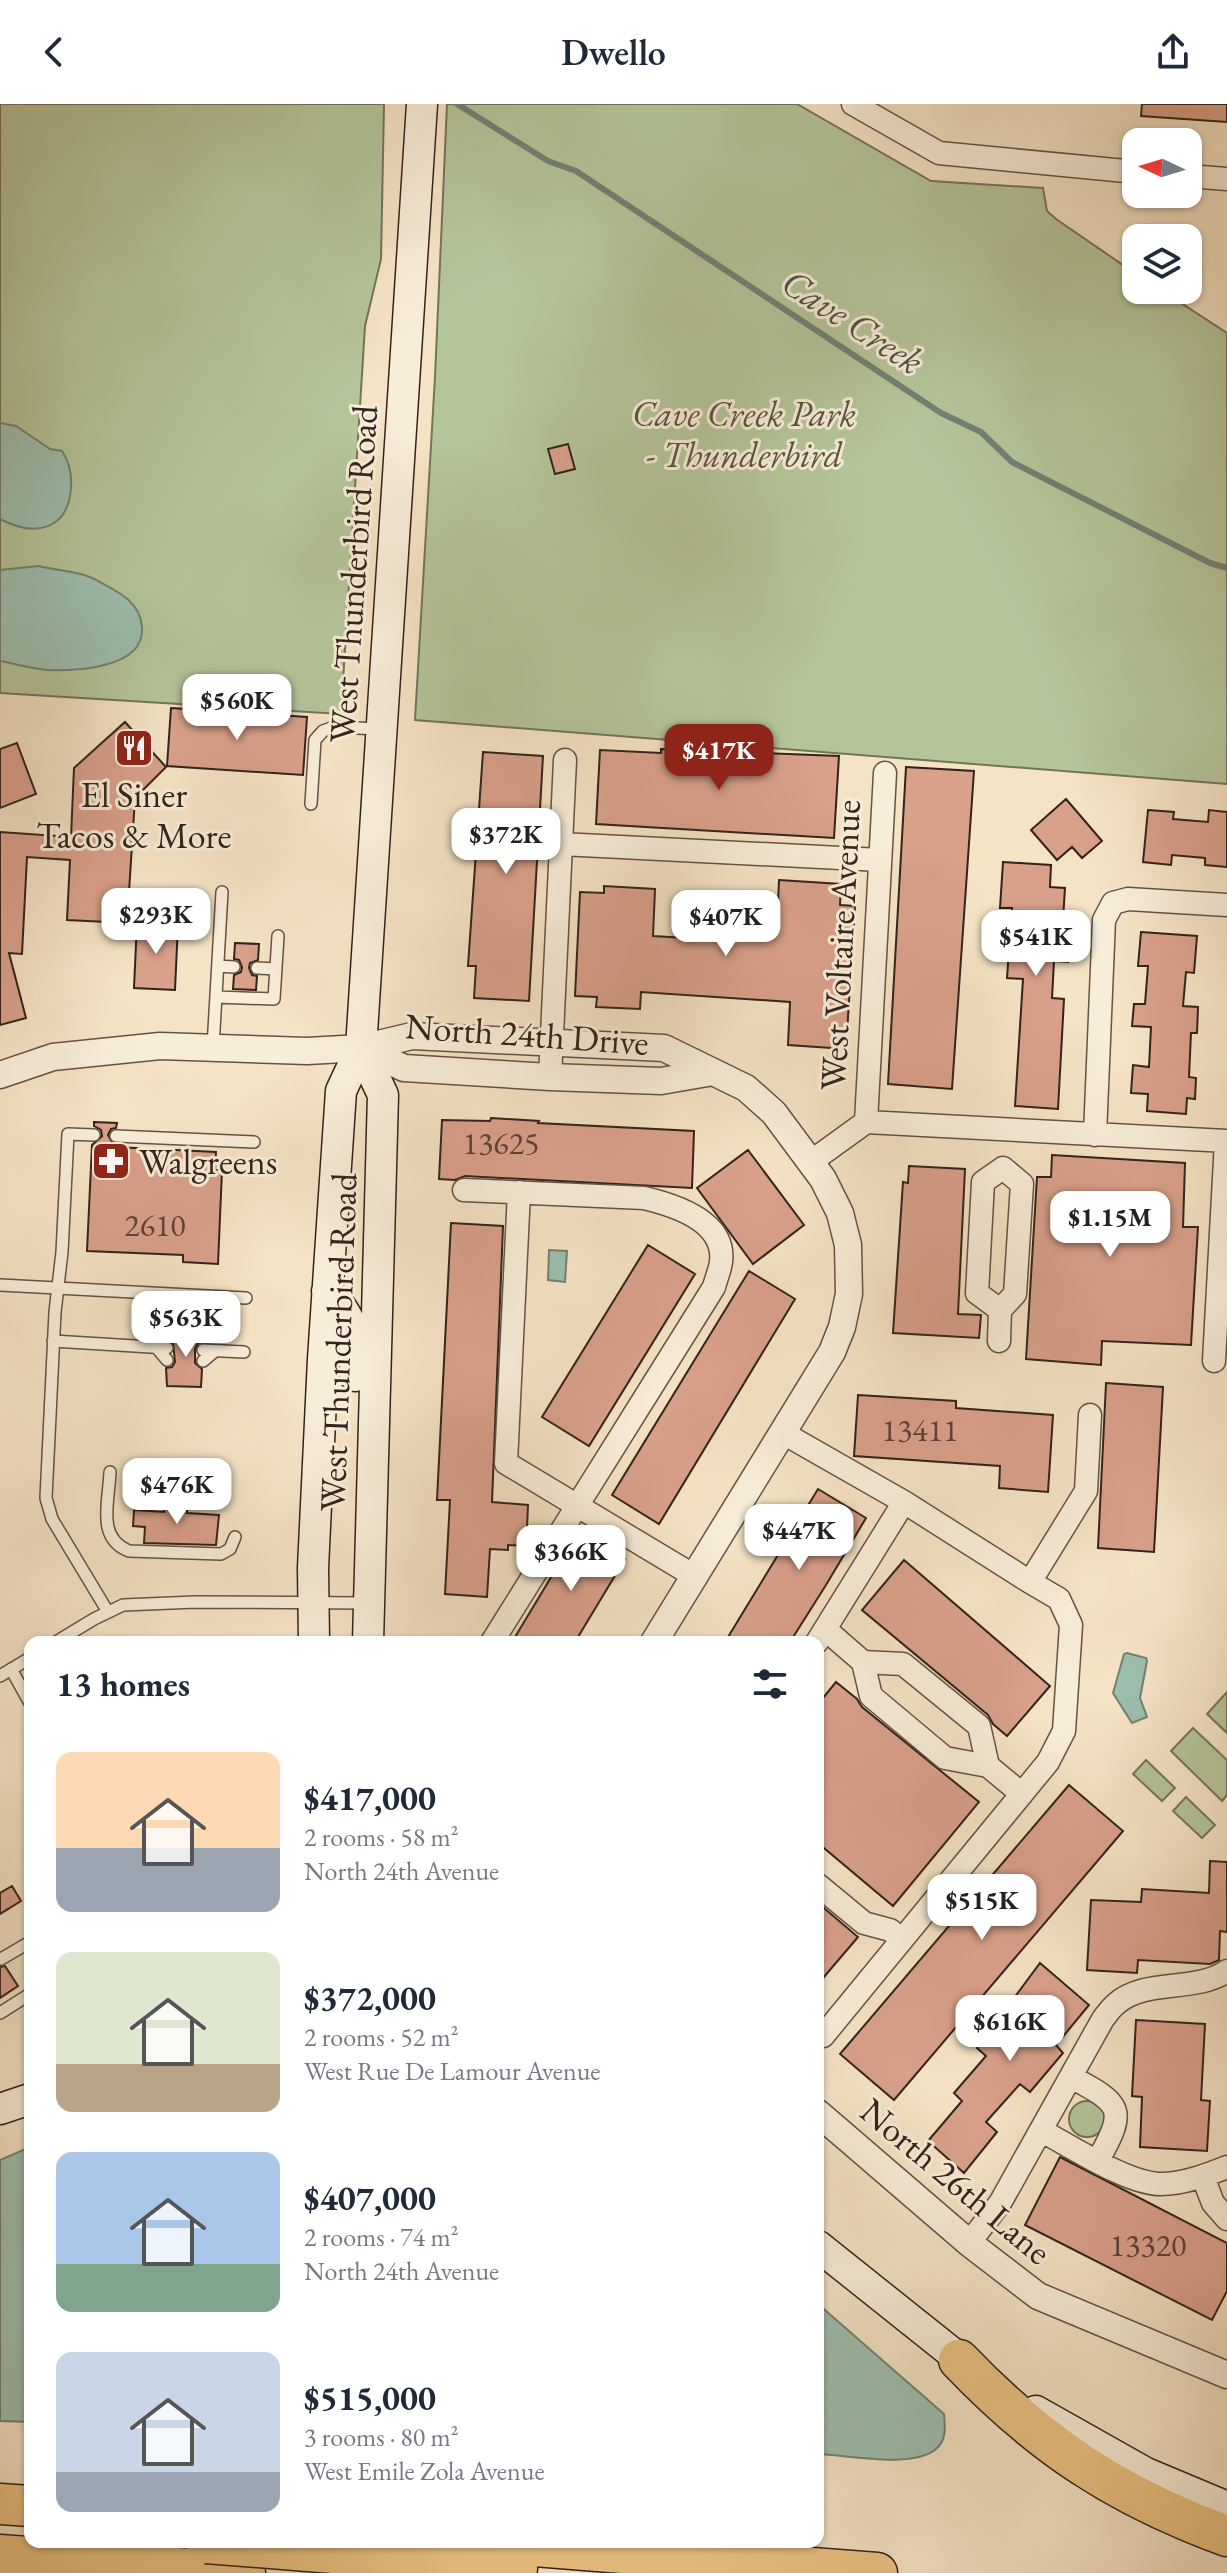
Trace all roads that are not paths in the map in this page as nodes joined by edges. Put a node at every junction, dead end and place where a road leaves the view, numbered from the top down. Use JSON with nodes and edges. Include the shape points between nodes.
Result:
{"nodes":[{"id":1,"x":422,"y":104,"type":"edge"},
{"id":2,"x":853,"y":104,"type":"edge"},
{"id":3,"x":1122,"y":171,"type":"edge"},
{"id":4,"x":1202,"y":177,"type":"edge"},
{"id":5,"x":1227,"y":179,"type":"edge"},
{"id":6,"x":380,"y":729,"type":"junction"},
{"id":7,"x":565,"y":760,"type":"dead end"},
{"id":8,"x":885,"y":773,"type":"dead end"},
{"id":9,"x":311,"y":804,"type":"dead end"},
{"id":10,"x":561,"y":844,"type":"junction"},
{"id":11,"x":880,"y":860,"type":"junction"},
{"id":12,"x":222,"y":892,"type":"dead end"},
{"id":13,"x":1227,"y":905,"type":"edge"},
{"id":14,"x":278,"y":936,"type":"dead end"},
{"id":15,"x":218,"y":966,"type":"junction"},
{"id":16,"x":234,"y":967,"type":"dead end"},
{"id":17,"x":257,"y":968,"type":"dead end"},
{"id":18,"x":276,"y":969,"type":"junction"},
{"id":19,"x":216,"y":997,"type":"junction"},
{"id":20,"x":551,"y":1042,"type":"junction"},
{"id":21,"x":213,"y":1047,"type":"junction"},
{"id":22,"x":361,"y":1048,"type":"junction"},
{"id":23,"x":713,"y":1072,"type":"junction"},
{"id":24,"x":0,"y":1075,"type":"edge"},
{"id":25,"x":550,"y":1077,"type":"junction"},
{"id":26,"x":866,"y":1122,"type":"junction"},
{"id":27,"x":1004,"y":1130,"type":"junction"},
{"id":28,"x":94,"y":1135,"type":"dead end"},
{"id":29,"x":1095,"y":1135,"type":"junction"},
{"id":30,"x":116,"y":1136,"type":"dead end"},
{"id":31,"x":1226,"y":1141,"type":"edge"},
{"id":32,"x":254,"y":1142,"type":"dead end"},
{"id":33,"x":812,"y":1161,"type":"junction"},
{"id":34,"x":1003,"y":1168,"type":"junction"},
{"id":35,"x":464,"y":1190,"type":"dead end"},
{"id":36,"x":519,"y":1192,"type":"junction"},
{"id":37,"x":0,"y":1285,"type":"edge"},
{"id":38,"x":58,"y":1288,"type":"junction"},
{"id":39,"x":327,"y":1291,"type":"junction"},
{"id":40,"x":246,"y":1298,"type":"dead end"},
{"id":41,"x":1000,"y":1310,"type":"junction"},
{"id":42,"x":168,"y":1335,"type":"dead end"},
{"id":43,"x":204,"y":1337,"type":"dead end"},
{"id":44,"x":53,"y":1341,"type":"junction"},
{"id":45,"x":999,"y":1341,"type":"dead end"},
{"id":46,"x":244,"y":1352,"type":"dead end"},
{"id":47,"x":1214,"y":1361,"type":"dead end"},
{"id":48,"x":1090,"y":1415,"type":"dead end"},
{"id":49,"x":783,"y":1433,"type":"junction"},
{"id":50,"x":373,"y":1436,"type":"junction"},
{"id":51,"x":110,"y":1472,"type":"dead end"},
{"id":52,"x":904,"y":1502,"type":"junction"},
{"id":53,"x":578,"y":1506,"type":"junction"},
{"id":54,"x":235,"y":1537,"type":"dead end"},
{"id":55,"x":696,"y":1577,"type":"junction"},
{"id":56,"x":1030,"y":1582,"type":"junction"},
{"id":57,"x":313,"y":1602,"type":"junction"},
{"id":58,"x":368,"y":1603,"type":"junction"},
{"id":59,"x":108,"y":1612,"type":"junction"},
{"id":60,"x":821,"y":1635,"type":"edge"},
{"id":61,"x":68,"y":1636,"type":"edge"},
{"id":62,"x":314,"y":1636,"type":"edge"},
{"id":63,"x":368,"y":1636,"type":"edge"},
{"id":64,"x":496,"y":1636,"type":"edge"},
{"id":65,"x":658,"y":1636,"type":"edge"},
{"id":66,"x":824,"y":1637,"type":"edge"},
{"id":67,"x":24,"y":1661,"type":"edge"},
{"id":68,"x":863,"y":1662,"type":"junction"},
{"id":69,"x":5,"y":1672,"type":"edge"},
{"id":70,"x":24,"y":1696,"type":"edge"},
{"id":71,"x":988,"y":1766,"type":"junction"},
{"id":72,"x":1022,"y":1794,"type":"junction"},
{"id":73,"x":824,"y":1890,"type":"edge"},
{"id":74,"x":902,"y":1939,"type":"junction"},
{"id":75,"x":24,"y":1946,"type":"edge"},
{"id":76,"x":1,"y":1959,"type":"edge"},
{"id":77,"x":1227,"y":1971,"type":"edge"},
{"id":78,"x":24,"y":1998,"type":"edge"},
{"id":79,"x":0,"y":2013,"type":"edge"},
{"id":80,"x":824,"y":2035,"type":"edge"},
{"id":81,"x":1071,"y":2077,"type":"junction"},
{"id":82,"x":24,"y":2101,"type":"edge"},
{"id":83,"x":0,"y":2109,"type":"edge"},
{"id":84,"x":824,"y":2118,"type":"edge"},
{"id":85,"x":1042,"y":2131,"type":"junction"},
{"id":86,"x":1098,"y":2160,"type":"junction"},
{"id":87,"x":1227,"y":2167,"type":"edge"},
{"id":88,"x":1203,"y":2177,"type":"junction"},
{"id":89,"x":1227,"y":2219,"type":"edge"},
{"id":90,"x":969,"y":2243,"type":"junction"},
{"id":91,"x":824,"y":2251,"type":"edge"},
{"id":92,"x":959,"y":2360,"type":"junction"},
{"id":93,"x":1227,"y":2375,"type":"edge"},
{"id":94,"x":0,"y":2504,"type":"edge"},
{"id":95,"x":24,"y":2506,"type":"edge"},
{"id":96,"x":1227,"y":2507,"type":"edge"},
{"id":97,"x":0,"y":2527,"type":"edge"},
{"id":98,"x":24,"y":2529,"type":"edge"},
{"id":99,"x":1227,"y":2536,"type":"edge"},
{"id":100,"x":274,"y":2548,"type":"edge"},
{"id":101,"x":314,"y":2548,"type":"edge"},
{"id":102,"x":558,"y":2548,"type":"edge"},
{"id":103,"x":199,"y":2552,"type":"edge"},
{"id":104,"x":0,"y":2555,"type":"edge"},
{"id":105,"x":245,"y":2573,"type":"edge"},
{"id":106,"x":272,"y":2573,"type":"edge"},
{"id":107,"x":312,"y":2573,"type":"edge"},
{"id":108,"x":588,"y":2573,"type":"edge"},
{"id":109,"x":877,"y":2573,"type":"edge"}],
"edges":[{"from":1,"to":6,"type":"main road","name":"West Thunderbird Road"},
{"from":2,"to":3,"type":"street","via":[[939,153]]},
{"from":4,"to":5,"type":"street"},
{"from":6,"to":9,"type":"lane","via":[[323,731],[315,740]]},
{"from":6,"to":22,"type":"main road","name":"West Thunderbird Road"},
{"from":7,"to":10,"type":"street"},
{"from":8,"to":11,"type":"street","name":"West Voltaire Avenue"},
{"from":10,"to":11,"type":"street"},
{"from":10,"to":20,"type":"street"},
{"from":11,"to":26,"type":"street","name":"West Voltaire Avenue"},
{"from":12,"to":15,"type":"lane"},
{"from":13,"to":29,"type":"street","via":[[1128,899],[1113,903],[1104,920]]},
{"from":14,"to":18,"type":"lane"},
{"from":15,"to":16,"type":"lane"},
{"from":15,"to":19,"type":"lane"},
{"from":17,"to":18,"type":"lane"},
{"from":18,"to":19,"type":"lane","via":[[274,999]]},
{"from":19,"to":21,"type":"lane"},
{"from":20,"to":22,"type":"street","name":"North 24th Drive","via":[[412,1036]]},
{"from":20,"to":23,"type":"street","name":"North 24th Drive","via":[[664,1048]]},
{"from":20,"to":25,"type":"street"},
{"from":21,"to":22,"type":"street"},
{"from":21,"to":24,"type":"street","via":[[160,1046],[53,1057]]},
{"from":22,"to":25,"type":"street","name":"North 24th Drive","via":[[404,1068]]},
{"from":22,"to":39,"type":"main road","name":"West Thunderbird Road","via":[[341,1091]]},
{"from":22,"to":50,"type":"main road","name":"West Thunderbird Road","via":[[383,1095]]},
{"from":23,"to":25,"type":"street","name":"North 24th Drive","via":[[661,1081]]},
{"from":23,"to":33,"type":"street","name":"North 24th Drive","via":[[746,1088],[774,1113]]},
{"from":26,"to":27,"type":"street"},
{"from":26,"to":33,"type":"street"},
{"from":27,"to":29,"type":"street"},
{"from":27,"to":34,"type":"street"},
{"from":28,"to":38,"type":"lane","via":[[68,1134]]},
{"from":29,"to":31,"type":"street"},
{"from":30,"to":32,"type":"lane"},
{"from":31,"to":47,"type":"street"},
{"from":33,"to":49,"type":"street","name":"North 24th Drive","via":[[840,1213],[848,1245],[849,1294],[832,1352]]},
{"from":34,"to":41,"type":"street","via":[[1022,1184],[1015,1294]]},
{"from":34,"to":41,"type":"street","via":[[983,1182],[977,1293]]},
{"from":35,"to":36,"type":"street"},
{"from":36,"to":53,"type":"street","via":[[506,1463]]},
{"from":36,"to":53,"type":"street","via":[[669,1204],[702,1220],[716,1239],[721,1259],[714,1287]]},
{"from":37,"to":38,"type":"lane"},
{"from":38,"to":40,"type":"lane"},
{"from":38,"to":44,"type":"lane"},
{"from":39,"to":50,"type":"main road","via":[[351,1322],[356,1339],[355,1391]]},
{"from":39,"to":57,"type":"main road","name":"West Thunderbird Road"},
{"from":41,"to":45,"type":"street"},
{"from":42,"to":44,"type":"lane","via":[[163,1352]]},
{"from":43,"to":46,"type":"lane","via":[[207,1354]]},
{"from":44,"to":59,"type":"lane","via":[[46,1498],[52,1519]]},
{"from":48,"to":56,"type":"street","via":[[1086,1491]]},
{"from":49,"to":52,"type":"street"},
{"from":49,"to":55,"type":"street"},
{"from":50,"to":58,"type":"main road","name":"West Thunderbird Road"},
{"from":51,"to":54,"type":"lane","via":[[107,1527],[116,1546],[221,1554]]},
{"from":52,"to":56,"type":"street"},
{"from":52,"to":60,"type":"street"},
{"from":53,"to":55,"type":"street"},
{"from":53,"to":64,"type":"street"},
{"from":55,"to":65,"type":"street"},
{"from":56,"to":72,"type":"street","via":[[1059,1599],[1071,1625],[1064,1731]]},
{"from":57,"to":58,"type":"lane"},
{"from":57,"to":59,"type":"lane","via":[[123,1605]]},
{"from":57,"to":62,"type":"main road","name":"West Thunderbird Road"},
{"from":58,"to":63,"type":"main road","name":"West Thunderbird Road"},
{"from":59,"to":61,"type":"lane"},
{"from":66,"to":68,"type":"street"},
{"from":67,"to":69,"type":"lane"},
{"from":68,"to":71,"type":"street","via":[[871,1696],[945,1758]]},
{"from":68,"to":71,"type":"street","via":[[903,1664],[979,1726]]},
{"from":69,"to":70,"type":"lane"},
{"from":71,"to":72,"type":"street"},
{"from":72,"to":74,"type":"street"},
{"from":73,"to":74,"type":"street","via":[[864,1923]]},
{"from":74,"to":80,"type":"street"},
{"from":75,"to":76,"type":"lane"},
{"from":77,"to":81,"type":"street","via":[[1197,1984],[1163,1987],[1117,2003]]},
{"from":78,"to":79,"type":"lane"},
{"from":81,"to":85,"type":"street"},
{"from":81,"to":86,"type":"street","via":[[1102,2093],[1114,2107],[1116,2128]]},
{"from":82,"to":83,"type":"main road"},
{"from":84,"to":90,"type":"street","name":"North 26th Lane"},
{"from":85,"to":86,"type":"street"},
{"from":85,"to":90,"type":"street","via":[[1000,2203]]},
{"from":86,"to":88,"type":"street","via":[[1135,2179],[1161,2184]]},
{"from":87,"to":88,"type":"street"},
{"from":88,"to":89,"type":"street","via":[[1213,2203]]},
{"from":90,"to":93,"type":"street","name":"North 26th Lane","via":[[1038,2296]]},
{"from":91,"to":92,"type":"main road"},
{"from":92,"to":96,"type":"main road","via":[[1109,2454]]},
{"from":92,"to":99,"type":"highway","via":[[994,2397],[1071,2460],[1136,2498]]},
{"from":94,"to":95,"type":"highway"},
{"from":97,"to":98,"type":"highway"},
{"from":100,"to":106,"type":"main road"},
{"from":101,"to":107,"type":"main road"},
{"from":102,"to":109,"type":"highway"},
{"from":103,"to":104,"type":"highway"},
{"from":103,"to":105,"type":"highway"},
{"from":103,"to":108,"type":"highway","bridge":true,"via":[[370,2556]]}]}
